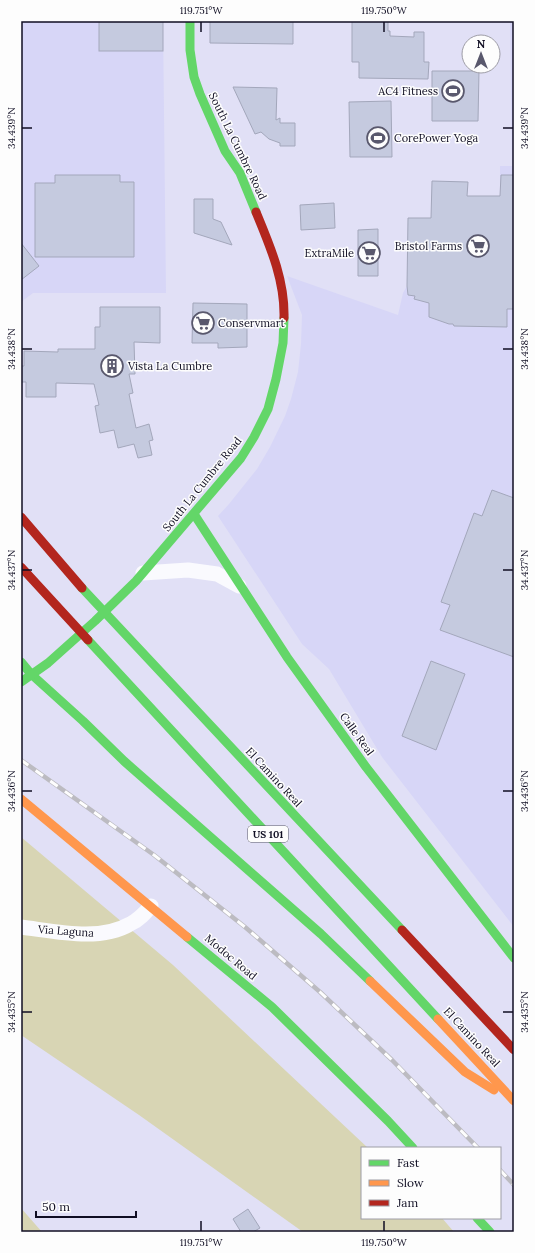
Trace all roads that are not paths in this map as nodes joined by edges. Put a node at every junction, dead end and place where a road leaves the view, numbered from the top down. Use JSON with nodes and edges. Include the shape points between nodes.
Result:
{"nodes":[{"id":1,"x":190,"y":21,"type":"edge"},
{"id":2,"x":194,"y":514,"type":"junction"},
{"id":3,"x":21,"y":517,"type":"edge"},
{"id":4,"x":21,"y":568,"type":"edge"},
{"id":5,"x":143,"y":573,"type":"junction"},
{"id":6,"x":243,"y":588,"type":"junction"},
{"id":7,"x":21,"y":662,"type":"edge"},
{"id":8,"x":31,"y":674,"type":"junction"},
{"id":9,"x":21,"y":682,"type":"edge"},
{"id":10,"x":21,"y":799,"type":"edge"},
{"id":11,"x":151,"y":906,"type":"junction"},
{"id":12,"x":21,"y":927,"type":"edge"},
{"id":13,"x":514,"y":958,"type":"edge"},
{"id":14,"x":485,"y":1019,"type":"junction"},
{"id":15,"x":508,"y":1032,"type":"dead end"},
{"id":16,"x":514,"y":1050,"type":"edge"},
{"id":17,"x":514,"y":1101,"type":"edge"},
{"id":18,"x":412,"y":1147,"type":"edge"},
{"id":19,"x":478,"y":1219,"type":"edge"},
{"id":20,"x":490,"y":1232,"type":"edge"}],
"edges":[{"from":1,"to":2,"type":"main road","name":"South La Cumbre Road","via":[[190,50],[194,77],[225,151],[240,173],[272,251],[279,273],[284,315],[279,369],[268,408],[241,458]]},
{"from":2,"to":5,"type":"main road","name":"South La Cumbre Road"},
{"from":2,"to":6,"type":"main road","name":"Calle Real"},
{"from":3,"to":14,"type":"main road","name":"El Camino Real","number":"US 101","via":[[74,580]]},
{"from":4,"to":17,"type":"main road","name":"El Camino Real","number":"US 101"},
{"from":5,"to":6,"type":"street","via":[[188,570],[217,574]]},
{"from":5,"to":8,"type":"main road","name":"South La Cumbre Road","via":[[95,621],[48,663]]},
{"from":6,"to":13,"type":"main road","name":"Calle Real","via":[[287,656],[373,776]]},
{"from":7,"to":8,"type":"main road"},
{"from":8,"to":9,"type":"main road","name":"South La Cumbre Road"},
{"from":8,"to":17,"type":"main road","via":[[124,761],[321,934],[465,1072]]},
{"from":10,"to":11,"type":"main road","name":"Modoc Road"},
{"from":11,"to":12,"type":"street","name":"Via Laguna","via":[[130,924],[103,933],[78,934]]},
{"from":11,"to":18,"type":"main road","name":"Modoc Road","via":[[272,1008]]},
{"from":14,"to":15,"type":"main road"},
{"from":14,"to":16,"type":"main road","name":"El Camino Real","number":"US 101"},
{"from":19,"to":20,"type":"main road"}]}
